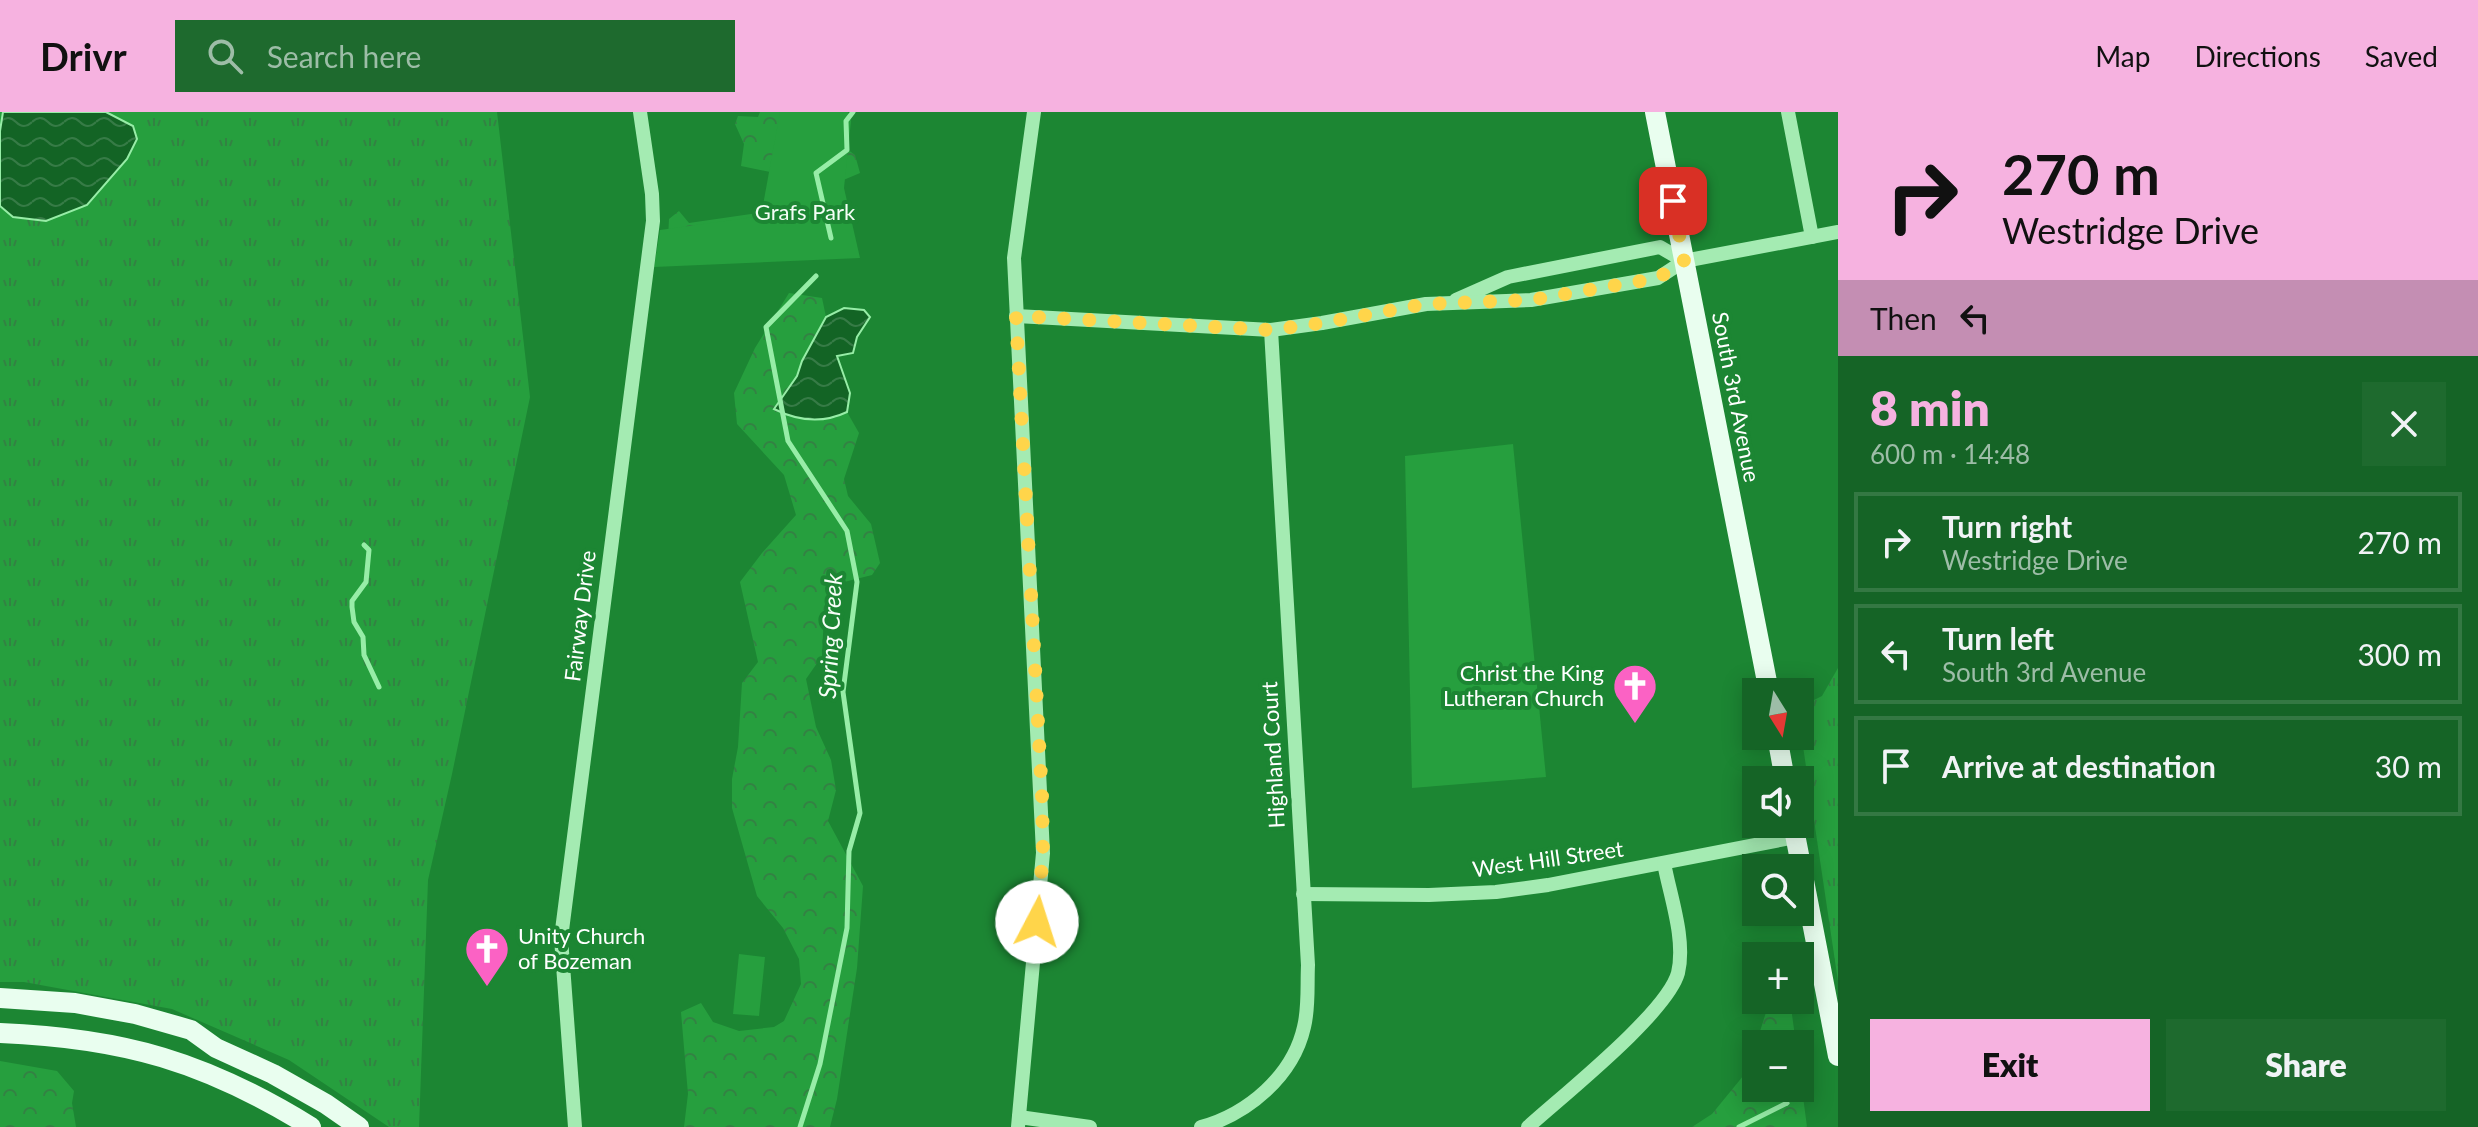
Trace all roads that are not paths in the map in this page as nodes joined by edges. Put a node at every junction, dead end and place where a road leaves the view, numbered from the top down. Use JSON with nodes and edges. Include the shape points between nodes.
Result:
{"nodes":[{"id":1,"x":640,"y":112,"type":"edge"},
{"id":2,"x":1034,"y":112,"type":"edge"},
{"id":3,"x":1655,"y":112,"type":"edge"},
{"id":4,"x":1788,"y":112,"type":"edge"},
{"id":5,"x":1838,"y":232,"type":"edge"},
{"id":6,"x":1812,"y":237,"type":"junction"},
{"id":7,"x":1684,"y":261,"type":"junction"},
{"id":8,"x":1450,"y":303,"type":"junction"},
{"id":9,"x":1016,"y":316,"type":"junction"},
{"id":10,"x":1271,"y":330,"type":"junction"},
{"id":11,"x":1766,"y":678,"type":"edge"},
{"id":12,"x":1766,"y":838,"type":"edge"},
{"id":13,"x":1795,"y":838,"type":"edge"},
{"id":14,"x":1664,"y":863,"type":"junction"},
{"id":15,"x":1303,"y":894,"type":"junction"},
{"id":16,"x":0,"y":998,"type":"edge"},
{"id":17,"x":0,"y":1033,"type":"edge"},
{"id":18,"x":1838,"y":1056,"type":"edge"},
{"id":19,"x":1018,"y":1122,"type":"edge"},
{"id":20,"x":311,"y":1127,"type":"edge"},
{"id":21,"x":359,"y":1127,"type":"edge"},
{"id":22,"x":575,"y":1127,"type":"edge"},
{"id":23,"x":1090,"y":1127,"type":"edge"},
{"id":24,"x":1201,"y":1127,"type":"edge"},
{"id":25,"x":1528,"y":1127,"type":"edge"}],
"edges":[{"from":1,"to":22,"type":"street","name":"Fairway Drive","via":[[653,221],[561,938]]},
{"from":2,"to":9,"type":"street","via":[[1014,258]]},
{"from":3,"to":7,"type":"main road","name":"South 3rd Avenue"},
{"from":4,"to":6,"type":"street"},
{"from":5,"to":6,"type":"street"},
{"from":6,"to":7,"type":"street"},
{"from":7,"to":8,"type":"street","via":[[1658,278],[1545,298]]},
{"from":7,"to":8,"type":"street","via":[[1660,247],[1508,277]]},
{"from":7,"to":11,"type":"main road","name":"South 3rd Avenue"},
{"from":8,"to":10,"type":"street"},
{"from":9,"to":10,"type":"street"},
{"from":9,"to":19,"type":"street","via":[[1043,853]]},
{"from":10,"to":15,"type":"street","name":"Highland Court"},
{"from":12,"to":14,"type":"street","name":"West Hill Street"},
{"from":13,"to":18,"type":"main road"},
{"from":14,"to":15,"type":"street","name":"West Hill Street","via":[[1496,892]]},
{"from":14,"to":25,"type":"street","via":[[1679,942],[1674,983],[1655,1010]]},
{"from":15,"to":24,"type":"street","name":"Highland Court","via":[[1307,1010],[1294,1056],[1252,1102]]},
{"from":16,"to":21,"type":"main road","via":[[75,1003],[183,1027]]},
{"from":17,"to":20,"type":"main road","via":[[92,1040],[151,1052],[264,1098]]},
{"from":19,"to":23,"type":"street"}]}
